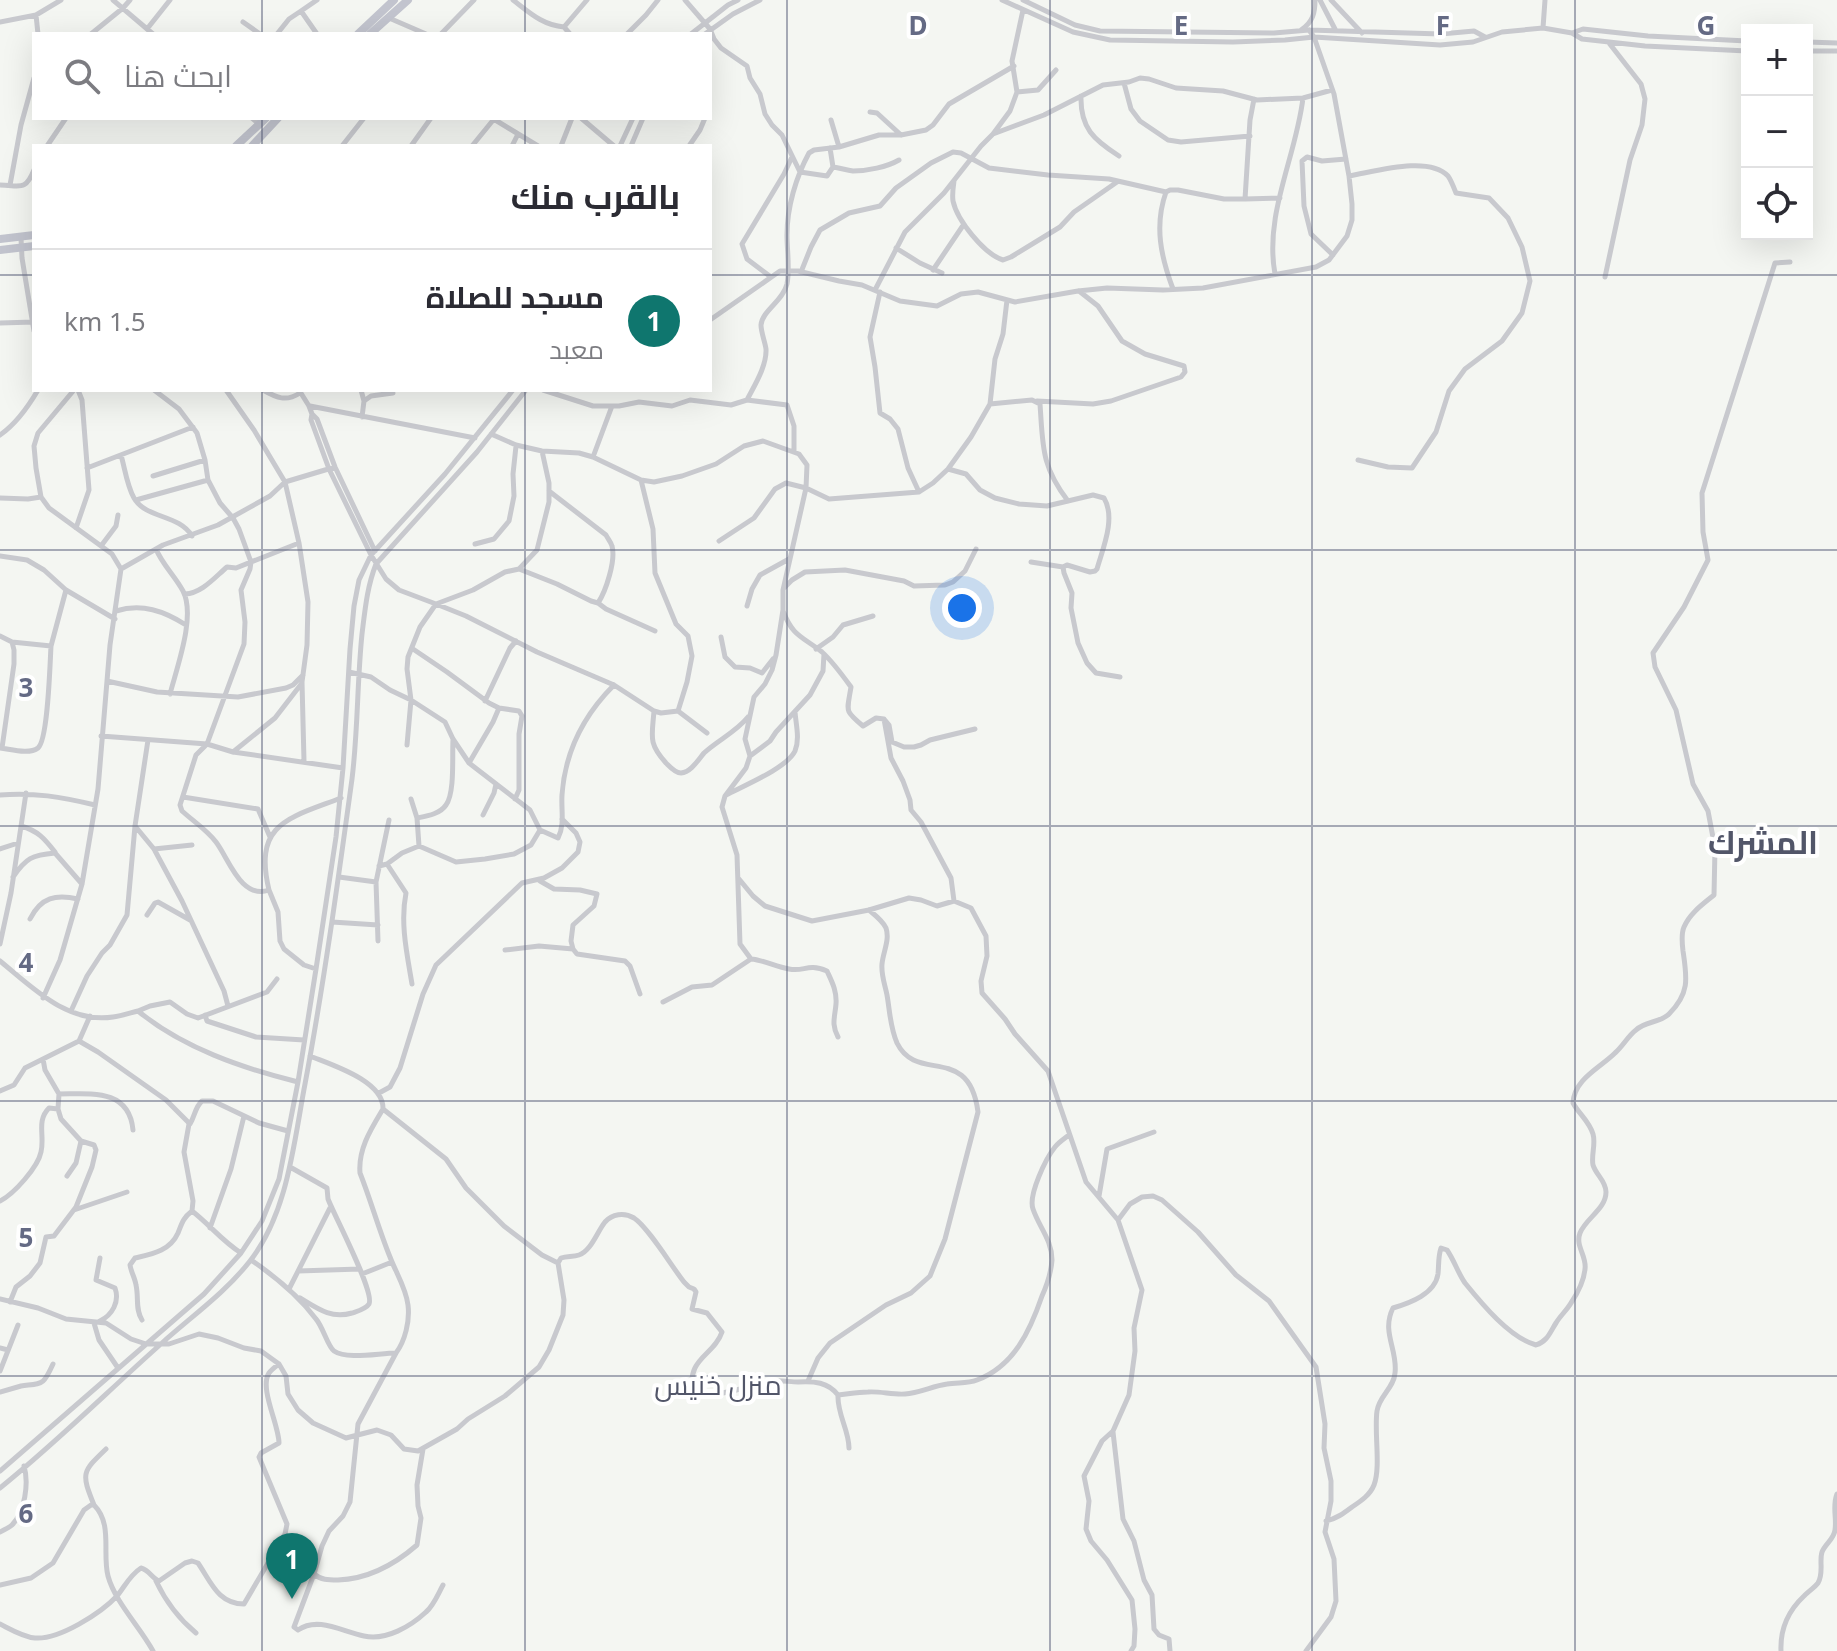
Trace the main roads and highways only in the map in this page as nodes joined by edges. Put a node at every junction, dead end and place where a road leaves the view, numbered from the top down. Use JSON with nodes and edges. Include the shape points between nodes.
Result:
{"nodes":[{"id":1,"x":394,"y":0,"type":"edge"},
{"id":2,"x":408,"y":0,"type":"edge"},
{"id":3,"x":360,"y":32,"type":"edge"},
{"id":4,"x":372,"y":32,"type":"edge"},
{"id":5,"x":259,"y":120,"type":"edge"},
{"id":6,"x":276,"y":120,"type":"edge"},
{"id":7,"x":238,"y":144,"type":"edge"},
{"id":8,"x":254,"y":144,"type":"edge"},
{"id":9,"x":32,"y":235,"type":"edge"},
{"id":10,"x":0,"y":239,"type":"edge"},
{"id":11,"x":32,"y":246,"type":"edge"},
{"id":12,"x":0,"y":250,"type":"edge"}],
"edges":[{"from":1,"to":3,"type":"highway"},
{"from":2,"to":4,"type":"highway"},
{"from":5,"to":7,"type":"highway"},
{"from":6,"to":8,"type":"highway"},
{"from":9,"to":10,"type":"highway"},
{"from":11,"to":12,"type":"highway"}]}
